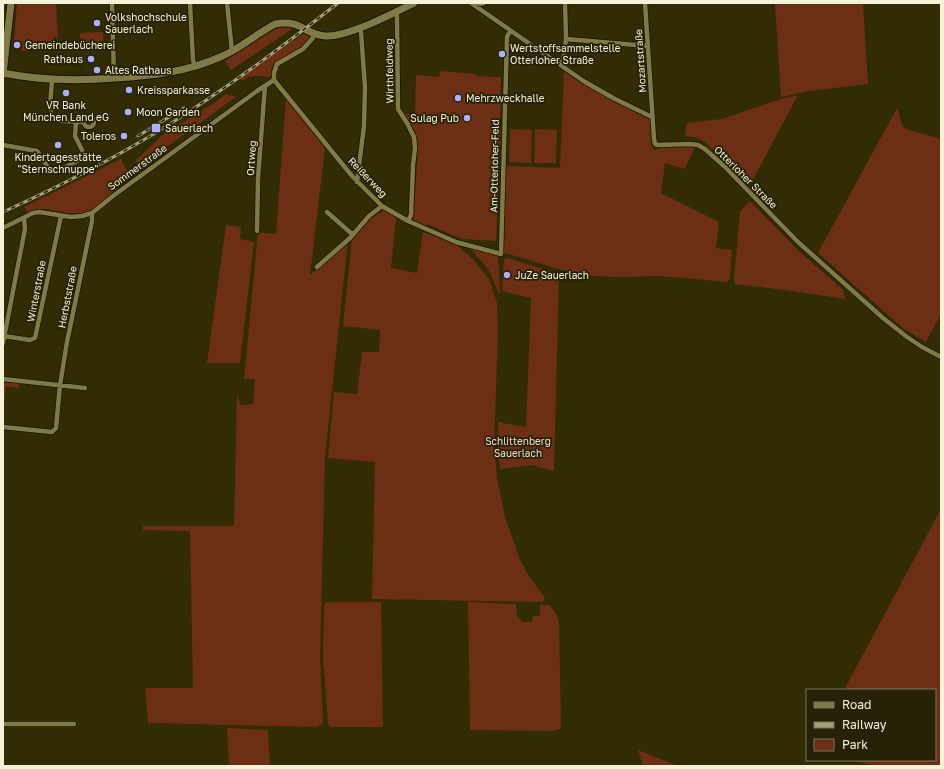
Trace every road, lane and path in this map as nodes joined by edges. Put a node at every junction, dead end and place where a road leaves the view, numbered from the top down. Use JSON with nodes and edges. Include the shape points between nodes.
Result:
{"nodes":[{"id":1,"x":11,"y":3,"type":"edge"},
{"id":2,"x":112,"y":3,"type":"edge"},
{"id":3,"x":190,"y":3,"type":"edge"},
{"id":4,"x":227,"y":3,"type":"edge"},
{"id":5,"x":414,"y":3,"type":"edge"},
{"id":6,"x":484,"y":3,"type":"edge"},
{"id":7,"x":565,"y":3,"type":"edge"},
{"id":8,"x":645,"y":3,"type":"edge"},
{"id":9,"x":472,"y":4,"type":"edge"},
{"id":10,"x":396,"y":12,"type":"junction"},
{"id":11,"x":359,"y":28,"type":"junction"},
{"id":12,"x":510,"y":31,"type":"junction"},
{"id":13,"x":315,"y":34,"type":"junction"},
{"id":14,"x":566,"y":39,"type":"junction"},
{"id":15,"x":648,"y":46,"type":"junction"},
{"id":16,"x":232,"y":51,"type":"junction"},
{"id":17,"x":559,"y":64,"type":"junction"},
{"id":18,"x":195,"y":66,"type":"junction"},
{"id":19,"x":3,"y":74,"type":"edge"},
{"id":20,"x":114,"y":78,"type":"junction"},
{"id":21,"x":52,"y":80,"type":"junction"},
{"id":22,"x":274,"y":80,"type":"junction"},
{"id":23,"x":265,"y":86,"type":"junction"},
{"id":24,"x":652,"y":117,"type":"junction"},
{"id":25,"x":76,"y":122,"type":"junction"},
{"id":26,"x":83,"y":122,"type":"dead end"},
{"id":27,"x":3,"y":145,"type":"edge"},
{"id":28,"x":358,"y":182,"type":"junction"},
{"id":29,"x":382,"y":206,"type":"junction"},
{"id":30,"x":327,"y":212,"type":"dead end"},
{"id":31,"x":92,"y":213,"type":"junction"},
{"id":32,"x":61,"y":216,"type":"junction"},
{"id":33,"x":24,"y":218,"type":"junction"},
{"id":34,"x":408,"y":221,"type":"junction"},
{"id":35,"x":3,"y":228,"type":"edge"},
{"id":36,"x":257,"y":231,"type":"dead end"},
{"id":37,"x":352,"y":234,"type":"junction"},
{"id":38,"x":501,"y":254,"type":"joint"},
{"id":39,"x":317,"y":267,"type":"dead end"},
{"id":40,"x":4,"y":336,"type":"edge"},
{"id":41,"x":3,"y":343,"type":"edge"},
{"id":42,"x":941,"y":357,"type":"edge"},
{"id":43,"x":3,"y":379,"type":"edge"},
{"id":44,"x":60,"y":385,"type":"junction"},
{"id":45,"x":85,"y":388,"type":"dead end"},
{"id":46,"x":3,"y":427,"type":"edge"},
{"id":47,"x":3,"y":724,"type":"edge"},
{"id":48,"x":74,"y":724,"type":"dead end"}],
"edges":[{"from":1,"to":19,"type":"main road"},
{"from":2,"to":20,"type":"street"},
{"from":3,"to":18,"type":"street"},
{"from":4,"to":16,"type":"street"},
{"from":5,"to":10,"type":"main road"},
{"from":6,"to":9,"type":"street"},
{"from":7,"to":14,"type":"street"},
{"from":8,"to":15,"type":"street","name":"Mozartstraße"},
{"from":9,"to":12,"type":"street"},
{"from":10,"to":11,"type":"main road"},
{"from":10,"to":34,"type":"street","name":"Wirthfeldweg","via":[[398,109],[414,137],[415,148],[412,207]]},
{"from":11,"to":13,"type":"main road","via":[[331,36]]},
{"from":11,"to":28,"type":"street","via":[[365,87]]},
{"from":12,"to":17,"type":"street"},
{"from":12,"to":38,"type":"street","name":"Am-Otterloher-Feld","via":[[507,42]]},
{"from":13,"to":16,"type":"main road","via":[[293,23],[280,23]]},
{"from":13,"to":22,"type":"street","via":[[303,49],[277,64]]},
{"from":14,"to":15,"type":"street"},
{"from":14,"to":17,"type":"street","via":[[564,56]]},
{"from":15,"to":24,"type":"street","name":"Mozartstraße"},
{"from":16,"to":18,"type":"main road"},
{"from":17,"to":24,"type":"street","via":[[585,82]]},
{"from":18,"to":20,"type":"main road","via":[[175,71]]},
{"from":19,"to":21,"type":"main road"},
{"from":20,"to":21,"type":"main road"},
{"from":21,"to":25,"type":"street","via":[[51,116],[56,120]]},
{"from":22,"to":23,"type":"street","name":"Sommerstraße"},
{"from":22,"to":28,"type":"street","name":"Reißerweg"},
{"from":23,"to":31,"type":"street","name":"Sommerstraße"},
{"from":23,"to":36,"type":"street","name":"Ortweg"},
{"from":24,"to":42,"type":"street","name":"Otterloher Straße","via":[[655,144],[690,144],[705,149],[798,242],[883,318],[907,337]]},
{"from":25,"to":26,"type":"street"},
{"from":25,"to":27,"type":"street","via":[[76,136],[85,156],[55,172],[51,172],[37,151]]},
{"from":28,"to":29,"type":"street","name":"Reißerweg"},
{"from":29,"to":34,"type":"street","name":"Reißerweg"},
{"from":29,"to":37,"type":"street"},
{"from":30,"to":37,"type":"street"},
{"from":31,"to":32,"type":"street"},
{"from":31,"to":44,"type":"street","name":"Herbststraße"},
{"from":32,"to":33,"type":"street","via":[[39,212]]},
{"from":32,"to":40,"type":"street","name":"Winterstraße","via":[[36,336],[30,340]]},
{"from":33,"to":35,"type":"street"},
{"from":33,"to":40,"type":"street","via":[[25,229]]},
{"from":34,"to":38,"type":"street","name":"Reißerweg","via":[[456,242]]},
{"from":37,"to":39,"type":"street"},
{"from":40,"to":41,"type":"street"},
{"from":43,"to":44,"type":"street"},
{"from":44,"to":45,"type":"street"},
{"from":44,"to":46,"type":"street","name":"Herbststraße","via":[[55,431]]},
{"from":47,"to":48,"type":"street"}]}
